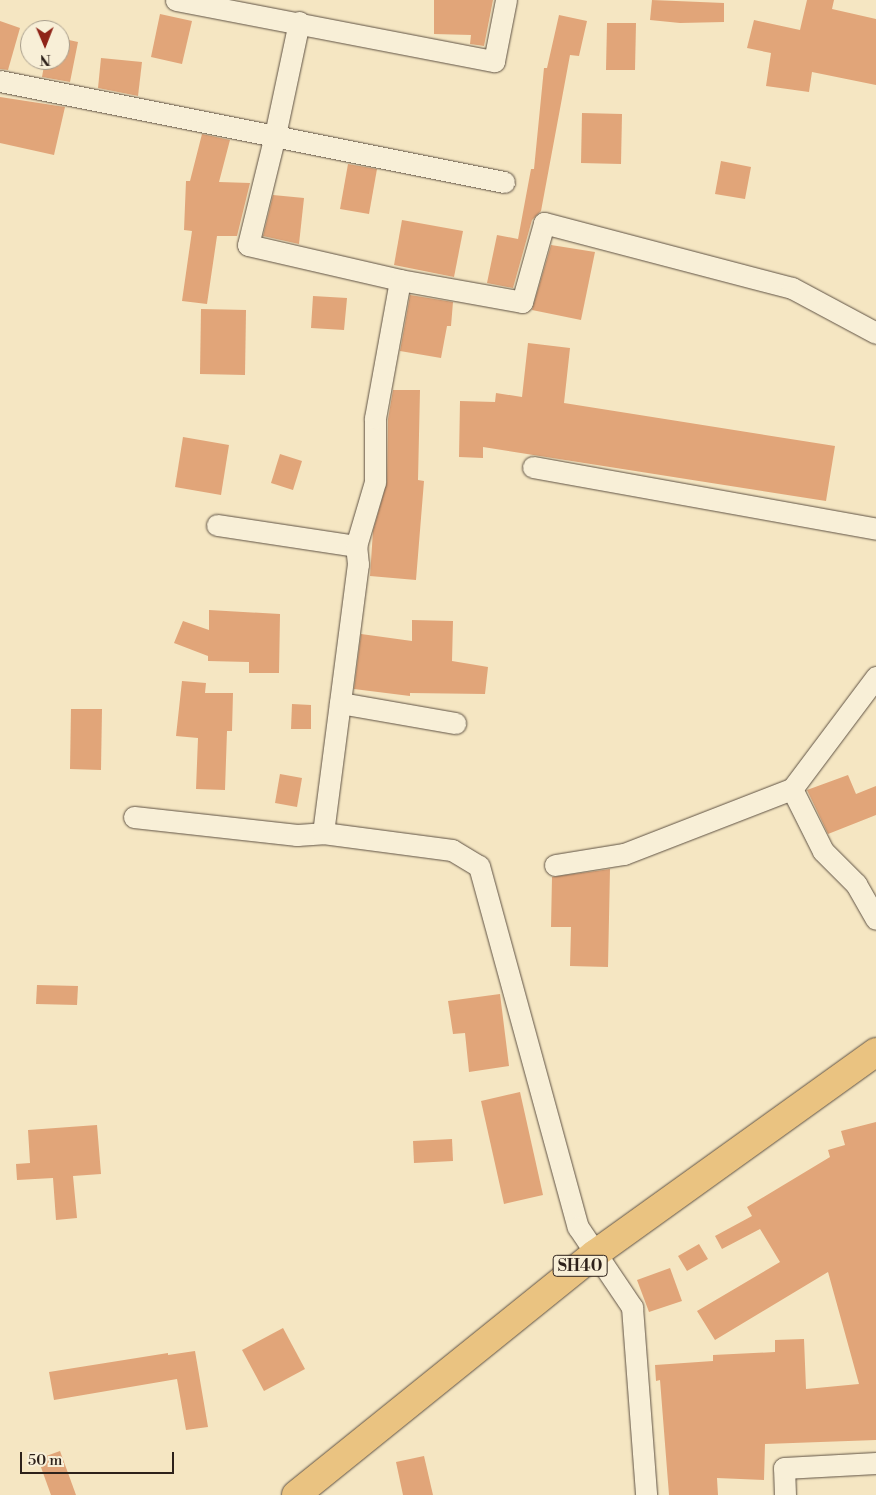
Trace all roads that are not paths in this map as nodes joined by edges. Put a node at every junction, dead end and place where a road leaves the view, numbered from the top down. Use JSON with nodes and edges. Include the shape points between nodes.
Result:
{"nodes":[{"id":1,"x":176,"y":0,"type":"edge"},
{"id":2,"x":506,"y":0,"type":"edge"},
{"id":3,"x":298,"y":22,"type":"junction"},
{"id":4,"x":0,"y":81,"type":"edge"},
{"id":5,"x":275,"y":135,"type":"junction"},
{"id":6,"x":504,"y":182,"type":"dead end"},
{"id":7,"x":400,"y":280,"type":"junction"},
{"id":8,"x":876,"y":333,"type":"edge"},
{"id":9,"x":534,"y":467,"type":"dead end"},
{"id":10,"x":217,"y":525,"type":"dead end"},
{"id":11,"x":876,"y":529,"type":"edge"},
{"id":12,"x":356,"y":546,"type":"junction"},
{"id":13,"x":876,"y":677,"type":"edge"},
{"id":14,"x":340,"y":703,"type":"junction"},
{"id":15,"x":455,"y":723,"type":"dead end"},
{"id":16,"x":792,"y":789,"type":"junction"},
{"id":17,"x":134,"y":816,"type":"dead end"},
{"id":18,"x":322,"y":833,"type":"junction"},
{"id":19,"x":555,"y":864,"type":"dead end"},
{"id":20,"x":876,"y":919,"type":"edge"},
{"id":21,"x":876,"y":1052,"type":"edge"},
{"id":22,"x":595,"y":1254,"type":"junction"},
{"id":23,"x":876,"y":1463,"type":"edge"},
{"id":24,"x":296,"y":1495,"type":"edge"},
{"id":25,"x":646,"y":1495,"type":"edge"},
{"id":26,"x":785,"y":1495,"type":"edge"}],
"edges":[{"from":1,"to":3,"type":"street"},
{"from":2,"to":3,"type":"street","via":[[494,61]]},
{"from":3,"to":5,"type":"street"},
{"from":4,"to":5,"type":"street"},
{"from":5,"to":6,"type":"street"},
{"from":5,"to":7,"type":"street","via":[[248,245]]},
{"from":7,"to":8,"type":"street","via":[[522,302],[544,223],[792,288]]},
{"from":7,"to":12,"type":"street","via":[[375,418],[374,482]]},
{"from":9,"to":11,"type":"street"},
{"from":10,"to":12,"type":"street"},
{"from":12,"to":14,"type":"street","via":[[358,564]]},
{"from":13,"to":16,"type":"street"},
{"from":14,"to":15,"type":"street"},
{"from":14,"to":18,"type":"street"},
{"from":16,"to":19,"type":"street","via":[[624,854]]},
{"from":16,"to":20,"type":"street","via":[[824,851],[856,884]]},
{"from":17,"to":18,"type":"street","via":[[297,835]]},
{"from":18,"to":22,"type":"street","via":[[452,850],[479,866],[578,1227]]},
{"from":21,"to":22,"type":"main road","number":"SH40"},
{"from":22,"to":24,"type":"main road","number":"SH40"},
{"from":22,"to":25,"type":"street","via":[[632,1307]]},
{"from":23,"to":26,"type":"street","via":[[784,1468]]}]}
